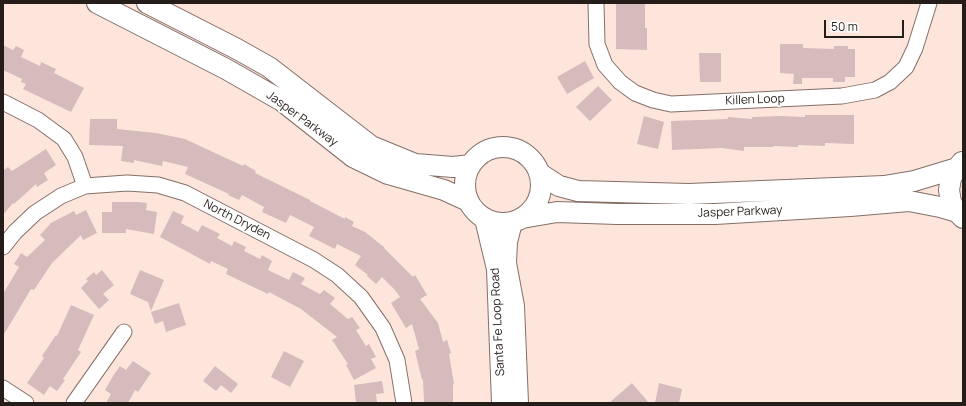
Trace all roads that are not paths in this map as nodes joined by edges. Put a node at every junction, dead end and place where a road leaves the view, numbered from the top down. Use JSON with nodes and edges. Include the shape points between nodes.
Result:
{"nodes":[{"id":1,"x":97,"y":3,"type":"edge"},
{"id":2,"x":147,"y":3,"type":"edge"},
{"id":3,"x":596,"y":3,"type":"edge"},
{"id":4,"x":929,"y":3,"type":"edge"},
{"id":5,"x":237,"y":49,"type":"junction"},
{"id":6,"x":226,"y":69,"type":"junction"},
{"id":7,"x":3,"y":102,"type":"edge"},
{"id":8,"x":470,"y":165,"type":"junction"},
{"id":9,"x":960,"y":165,"type":"edge"},
{"id":10,"x":539,"y":173,"type":"junction"},
{"id":11,"x":85,"y":186,"type":"junction"},
{"id":12,"x":468,"y":201,"type":"junction"},
{"id":13,"x":960,"y":215,"type":"edge"},
{"id":14,"x":484,"y":219,"type":"junction"},
{"id":15,"x":517,"y":220,"type":"junction"},
{"id":16,"x":3,"y":246,"type":"edge"},
{"id":17,"x":124,"y":332,"type":"dead end"},
{"id":18,"x":3,"y":388,"type":"edge"},
{"id":19,"x":26,"y":403,"type":"edge"},
{"id":20,"x":74,"y":403,"type":"edge"},
{"id":21,"x":404,"y":403,"type":"edge"},
{"id":22,"x":502,"y":403,"type":"edge"},
{"id":23,"x":518,"y":403,"type":"edge"}],
"edges":[{"from":1,"to":6,"type":"main road","name":"Jasper Parkway"},
{"from":2,"to":5,"type":"main road","name":"Jasper Parkway"},
{"from":3,"to":4,"type":"street","name":"Killen Loop","via":[[597,44],[605,65],[620,82],[635,93],[671,104],[842,96],[875,90],[890,82],[906,66],[915,48]]},
{"from":5,"to":6,"type":"street"},
{"from":5,"to":8,"type":"main road","name":"Jasper Parkway","via":[[269,67],[371,146],[415,164],[453,167]]},
{"from":6,"to":12,"type":"main road","name":"Jasper Parkway","via":[[282,101],[353,157],[388,174],[444,190]]},
{"from":7,"to":11,"type":"street","via":[[38,120],[64,139],[75,157]]},
{"from":8,"to":10,"type":"main road","via":[[489,149],[513,148],[534,162]]},
{"from":8,"to":12,"type":"main road","via":[[465,183]]},
{"from":9,"to":10,"type":"main road","name":"Jasper Parkway","via":[[914,181],[884,186],[689,194],[578,190],[559,186]]},
{"from":9,"to":13,"type":"main road","via":[[951,178],[949,190],[951,202]]},
{"from":10,"to":15,"type":"main road","via":[[541,186],[538,199],[532,210]]},
{"from":11,"to":16,"type":"street","name":"North Dryden","via":[[61,196],[35,213]]},
{"from":11,"to":21,"type":"street","name":"North Dryden","via":[[127,183],[158,185],[185,193],[314,260],[337,275],[361,298],[383,328],[397,360]]},
{"from":12,"to":14,"type":"main road"},
{"from":13,"to":15,"type":"main road","name":"Jasper Parkway","via":[[940,206],[908,201],[715,214],[557,212]]},
{"from":14,"to":15,"type":"main road","via":[[498,223]]},
{"from":14,"to":22,"type":"main road","name":"Santa Fe Loop Road","via":[[497,269]]},
{"from":15,"to":23,"type":"main road","name":"Santa Fe Loop Road","via":[[508,242],[506,263],[514,306]]},
{"from":17,"to":20,"type":"street"},
{"from":18,"to":19,"type":"street"}]}
